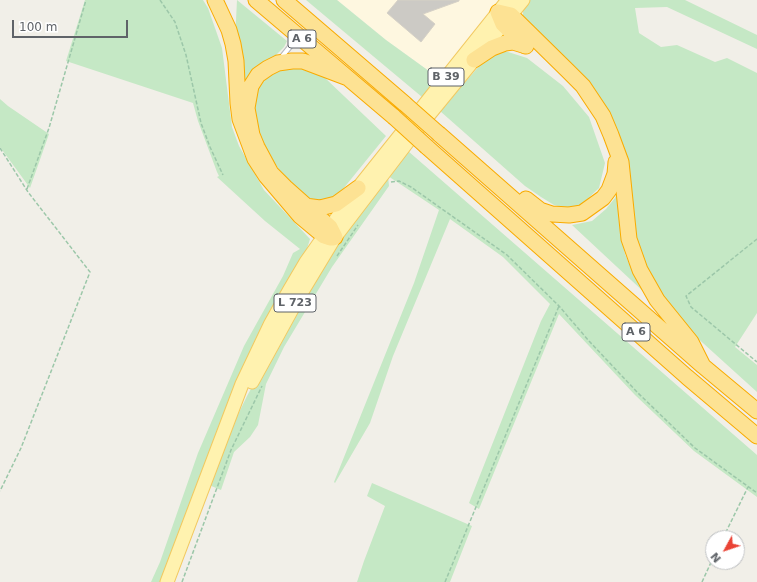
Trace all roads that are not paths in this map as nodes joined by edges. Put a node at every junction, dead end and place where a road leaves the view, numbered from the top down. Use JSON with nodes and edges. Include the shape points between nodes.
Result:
{"nodes":[{"id":1,"x":214,"y":0,"type":"edge"},
{"id":2,"x":256,"y":0,"type":"edge"},
{"id":3,"x":284,"y":0,"type":"edge"},
{"id":4,"x":508,"y":0,"type":"edge"},
{"id":5,"x":523,"y":0,"type":"edge"},
{"id":6,"x":504,"y":17,"type":"junction"},
{"id":7,"x":299,"y":36,"type":"junction"},
{"id":8,"x":525,"y":46,"type":"junction"},
{"id":9,"x":474,"y":60,"type":"junction"},
{"id":10,"x":278,"y":63,"type":"junction"},
{"id":11,"x":568,"y":71,"type":"junction"},
{"id":12,"x":348,"y":78,"type":"junction"},
{"id":13,"x":616,"y":149,"type":"junction"},
{"id":14,"x":481,"y":171,"type":"junction"},
{"id":15,"x":358,"y":188,"type":"junction"},
{"id":16,"x":305,"y":206,"type":"junction"},
{"id":17,"x":352,"y":224,"type":"joint"},
{"id":18,"x":329,"y":233,"type":"junction"},
{"id":19,"x":703,"y":366,"type":"junction"},
{"id":20,"x":757,"y":411,"type":"edge"},
{"id":21,"x":757,"y":436,"type":"edge"},
{"id":22,"x":167,"y":582,"type":"edge"}],
"edges":[{"from":1,"to":18,"type":"highway","via":[[233,44],[240,119],[255,159],[300,216]]},
{"from":2,"to":7,"type":"highway","number":"A 6"},
{"from":3,"to":14,"type":"highway","number":"A 6","bridge":true},
{"from":4,"to":6,"type":"main road","number":"B 39"},
{"from":5,"to":6,"type":"main road","number":"B 39"},
{"from":6,"to":8,"type":"highway"},
{"from":6,"to":9,"type":"main road","number":"B 39"},
{"from":6,"to":11,"type":"highway"},
{"from":6,"to":15,"type":"main road","number":"B 39"},
{"from":7,"to":10,"type":"lane"},
{"from":7,"to":12,"type":"highway","number":"A 6"},
{"from":8,"to":9,"type":"highway","via":[[513,42],[505,43]]},
{"from":8,"to":11,"type":"highway"},
{"from":9,"to":17,"type":"main road","number":"B 39","via":[[419,127]]},
{"from":10,"to":12,"type":"highway","via":[[304,61]]},
{"from":10,"to":16,"type":"highway","via":[[258,76],[251,86],[248,117],[257,147],[272,173]]},
{"from":11,"to":13,"type":"highway","via":[[595,102]]},
{"from":12,"to":21,"type":"highway","number":"A 6","bridge":true},
{"from":13,"to":14,"type":"highway","via":[[615,174],[609,190],[603,198],[582,213],[552,214],[540,210]]},
{"from":13,"to":19,"type":"highway","via":[[621,162],[629,239],[638,264],[657,300],[690,342]]},
{"from":14,"to":19,"type":"highway","number":"A 6"},
{"from":15,"to":16,"type":"highway","via":[[336,204],[320,208]]},
{"from":15,"to":18,"type":"main road","number":"L 723"},
{"from":16,"to":18,"type":"highway"},
{"from":17,"to":18,"type":"main road","number":"L 723"},
{"from":18,"to":22,"type":"main road","number":"L 723","via":[[299,273],[270,325],[242,384]]},
{"from":19,"to":20,"type":"highway","number":"A 6"}]}
